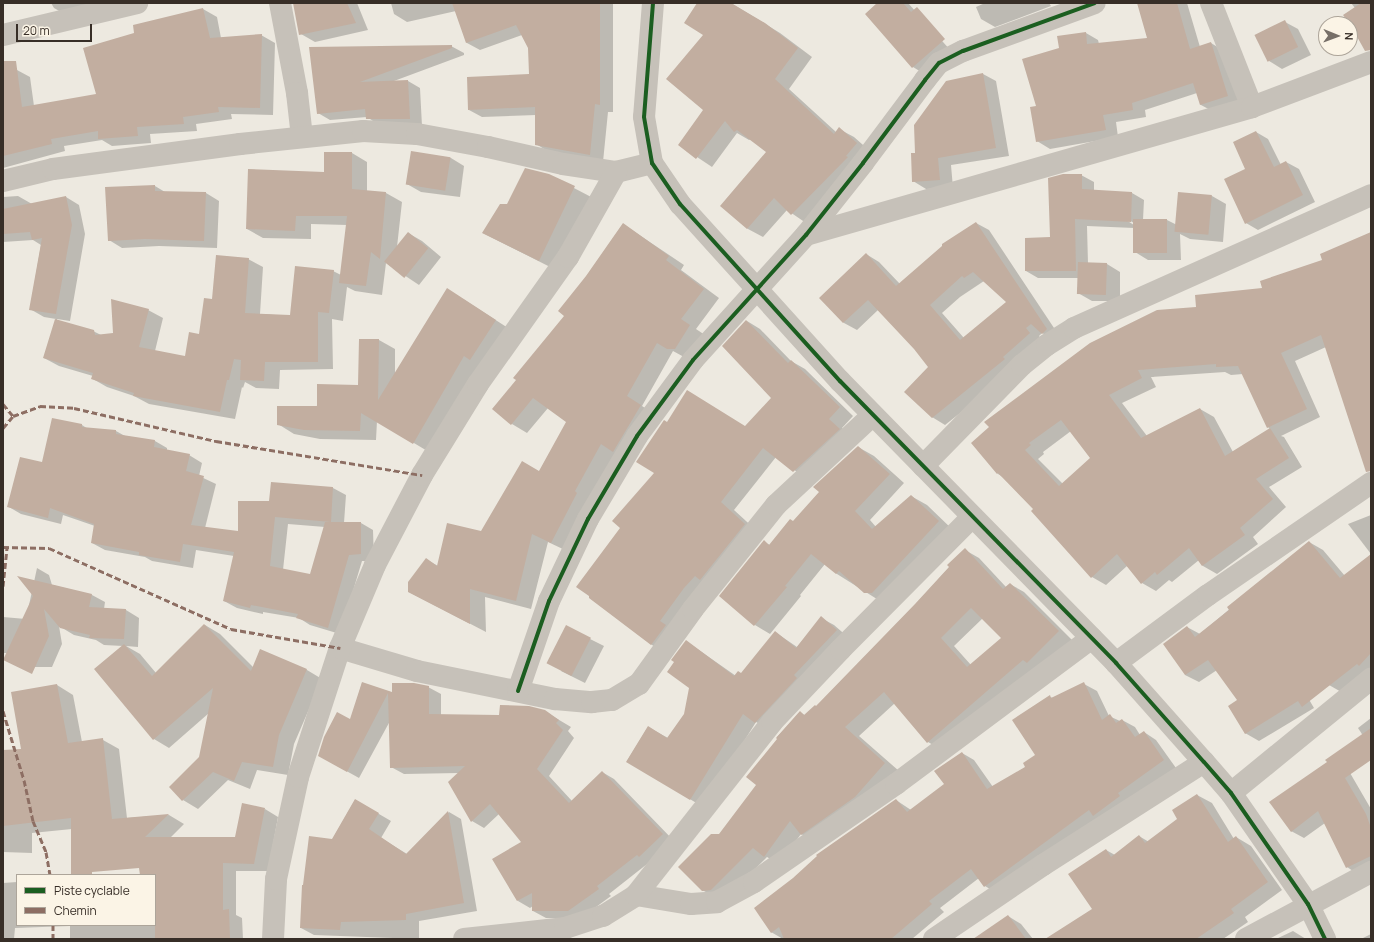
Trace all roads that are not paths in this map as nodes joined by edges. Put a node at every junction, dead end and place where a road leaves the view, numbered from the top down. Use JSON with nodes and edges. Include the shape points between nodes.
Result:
{"nodes":[{"id":1,"x":137,"y":3,"type":"edge"},
{"id":2,"x":280,"y":3,"type":"edge"},
{"id":3,"x":653,"y":3,"type":"edge"},
{"id":4,"x":1095,"y":3,"type":"edge"},
{"id":5,"x":1211,"y":3,"type":"edge"},
{"id":6,"x":1064,"y":8,"type":"edge"},
{"id":7,"x":3,"y":35,"type":"edge"},
{"id":8,"x":1371,"y":62,"type":"edge"},
{"id":9,"x":1252,"y":107,"type":"junction"},
{"id":10,"x":302,"y":137,"type":"junction"},
{"id":11,"x":652,"y":163,"type":"junction"},
{"id":12,"x":616,"y":172,"type":"junction"},
{"id":13,"x":3,"y":181,"type":"edge"},
{"id":14,"x":1371,"y":195,"type":"edge"},
{"id":15,"x":806,"y":235,"type":"junction"},
{"id":16,"x":756,"y":289,"type":"junction"},
{"id":17,"x":873,"y":415,"type":"junction"},
{"id":18,"x":923,"y":466,"type":"junction"},
{"id":19,"x":1371,"y":483,"type":"edge"},
{"id":20,"x":972,"y":517,"type":"junction"},
{"id":21,"x":1092,"y":638,"type":"junction"},
{"id":22,"x":340,"y":648,"type":"junction"},
{"id":23,"x":1116,"y":663,"type":"junction"},
{"id":24,"x":1371,"y":679,"type":"edge"},
{"id":25,"x":518,"y":691,"type":"junction"},
{"id":26,"x":1204,"y":762,"type":"junction"},
{"id":27,"x":1231,"y":793,"type":"junction"},
{"id":28,"x":1371,"y":872,"type":"edge"},
{"id":29,"x":636,"y":895,"type":"junction"},
{"id":30,"x":1308,"y":904,"type":"junction"},
{"id":31,"x":565,"y":934,"type":"edge"},
{"id":32,"x":273,"y":939,"type":"edge"},
{"id":33,"x":464,"y":939,"type":"edge"},
{"id":34,"x":934,"y":939,"type":"edge"},
{"id":35,"x":1246,"y":939,"type":"edge"},
{"id":36,"x":1325,"y":939,"type":"edge"}],
"edges":[{"from":1,"to":7,"type":"street"},
{"from":2,"to":10,"type":"street","via":[[297,93]]},
{"from":3,"to":11,"type":"street","via":[[644,117]]},
{"from":4,"to":6,"type":"street"},
{"from":5,"to":9,"type":"street"},
{"from":6,"to":15,"type":"street","via":[[939,63]]},
{"from":8,"to":9,"type":"street"},
{"from":9,"to":15,"type":"street"},
{"from":10,"to":12,"type":"street","via":[[363,131],[417,134],[563,164]]},
{"from":10,"to":13,"type":"street","via":[[53,170]]},
{"from":11,"to":12,"type":"street"},
{"from":11,"to":16,"type":"street","via":[[680,204]]},
{"from":12,"to":22,"type":"street","via":[[568,257],[478,384],[422,475],[375,565]]},
{"from":14,"to":18,"type":"street","via":[[1074,328],[1022,365]]},
{"from":15,"to":16,"type":"street"},
{"from":16,"to":17,"type":"street"},
{"from":16,"to":25,"type":"street","via":[[693,360],[642,430],[588,518],[549,601]]},
{"from":17,"to":18,"type":"street"},
{"from":17,"to":25,"type":"street","via":[[776,505],[693,609],[639,684],[612,700],[592,702],[555,699]]},
{"from":18,"to":20,"type":"street"},
{"from":19,"to":23,"type":"street","via":[[1208,595]]},
{"from":20,"to":21,"type":"street"},
{"from":20,"to":29,"type":"street","via":[[772,722]]},
{"from":21,"to":23,"type":"street"},
{"from":21,"to":29,"type":"street","via":[[896,784],[754,882],[717,902],[691,904]]},
{"from":22,"to":25,"type":"street","via":[[418,671]]},
{"from":22,"to":32,"type":"street","via":[[298,777],[276,879]]},
{"from":23,"to":26,"type":"street"},
{"from":24,"to":27,"type":"street"},
{"from":26,"to":27,"type":"street"},
{"from":26,"to":34,"type":"street","via":[[1043,865]]},
{"from":27,"to":30,"type":"street"},
{"from":28,"to":30,"type":"street"},
{"from":29,"to":31,"type":"street","via":[[603,916]]},
{"from":30,"to":35,"type":"street"},
{"from":30,"to":36,"type":"street"},
{"from":31,"to":33,"type":"street"}]}
